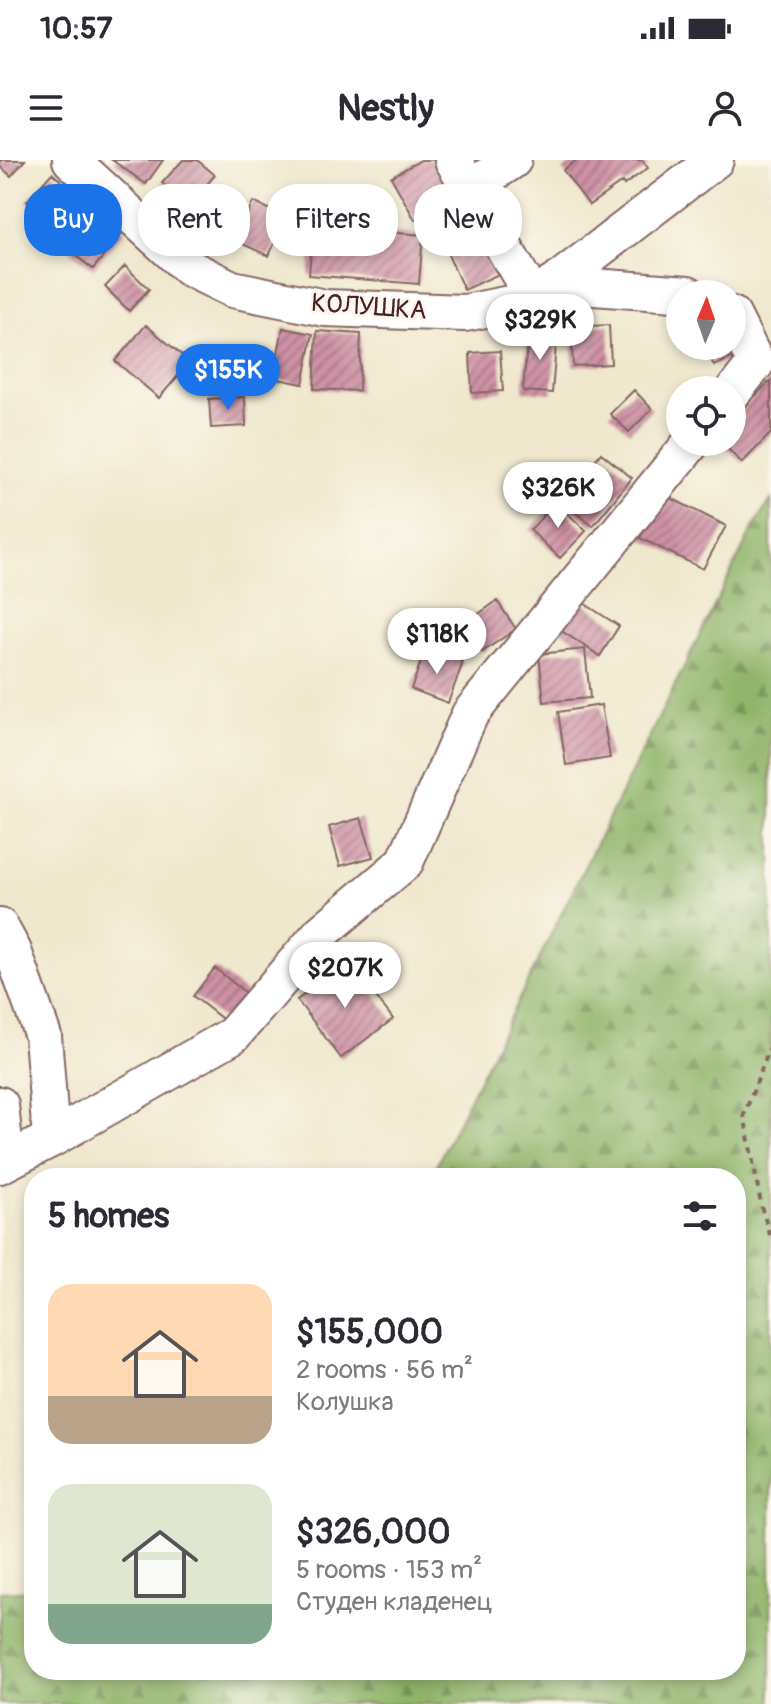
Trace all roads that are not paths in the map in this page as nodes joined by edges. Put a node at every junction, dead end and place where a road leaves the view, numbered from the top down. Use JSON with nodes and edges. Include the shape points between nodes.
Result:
{"nodes":[{"id":1,"x":71,"y":160,"type":"edge"},
{"id":2,"x":513,"y":160,"type":"edge"},
{"id":3,"x":715,"y":160,"type":"edge"},
{"id":4,"x":461,"y":174,"type":"edge"},
{"id":5,"x":543,"y":292,"type":"junction"},
{"id":6,"x":666,"y":294,"type":"edge"},
{"id":7,"x":746,"y":343,"type":"edge"},
{"id":8,"x":746,"y":376,"type":"edge"},
{"id":9,"x":681,"y":456,"type":"edge"},
{"id":10,"x":0,"y":927,"type":"edge"},
{"id":11,"x":0,"y":1105,"type":"edge"},
{"id":12,"x":51,"y":1139,"type":"junction"},
{"id":13,"x":3,"y":1164,"type":"edge"}],
"edges":[{"from":1,"to":5,"type":"street","name":"КОЛУШКА","via":[[189,268],[232,289],[325,308],[465,313]]},
{"from":2,"to":4,"type":"street"},
{"from":3,"to":5,"type":"street","name":"КОЛУШКА"},
{"from":4,"to":5,"type":"street"},
{"from":5,"to":6,"type":"street"},
{"from":7,"to":8,"type":"street","via":[[756,363]]},
{"from":9,"to":12,"type":"street","via":[[470,714],[405,862],[321,933],[233,1035]]},
{"from":10,"to":12,"type":"street","via":[[43,1036]]},
{"from":11,"to":13,"type":"street"},
{"from":12,"to":13,"type":"street"}]}
